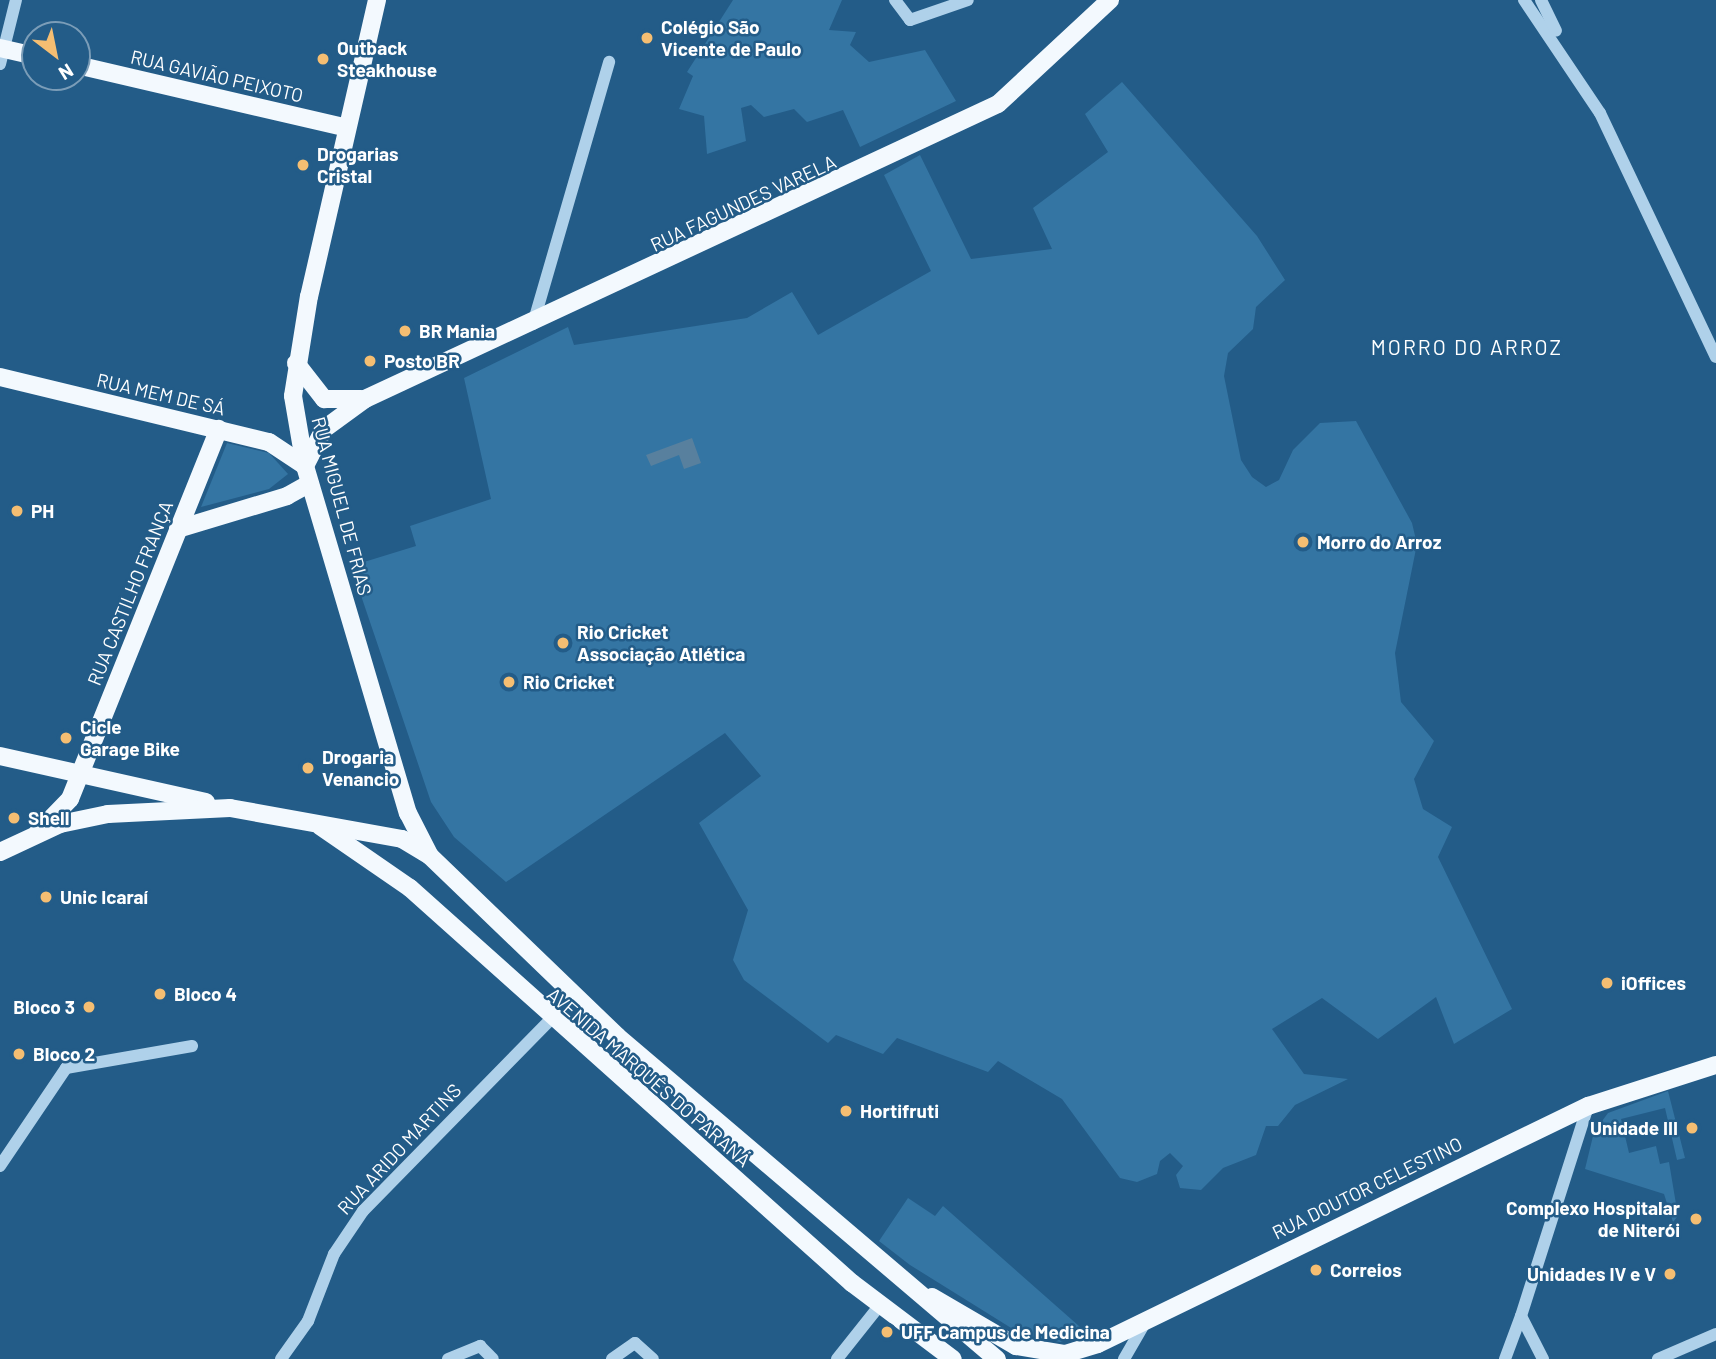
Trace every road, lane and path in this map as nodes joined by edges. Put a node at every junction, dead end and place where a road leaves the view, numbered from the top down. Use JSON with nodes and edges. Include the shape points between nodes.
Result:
{"nodes":[{"id":1,"x":16,"y":0,"type":"edge"},
{"id":2,"x":377,"y":0,"type":"edge"},
{"id":3,"x":895,"y":0,"type":"edge"},
{"id":4,"x":968,"y":0,"type":"edge"},
{"id":5,"x":1110,"y":0,"type":"edge"},
{"id":6,"x":1524,"y":0,"type":"edge"},
{"id":7,"x":1541,"y":0,"type":"edge"},
{"id":8,"x":1,"y":53,"type":"edge"},
{"id":9,"x":21,"y":54,"type":"edge"},
{"id":10,"x":609,"y":62,"type":"dead end"},
{"id":11,"x":91,"y":68,"type":"edge"},
{"id":12,"x":1576,"y":72,"type":"junction"},
{"id":13,"x":347,"y":128,"type":"junction"},
{"id":14,"x":533,"y":325,"type":"junction"},
{"id":15,"x":1715,"y":353,"type":"edge"},
{"id":16,"x":296,"y":363,"type":"junction"},
{"id":17,"x":0,"y":377,"type":"edge"},
{"id":18,"x":365,"y":399,"type":"junction"},
{"id":19,"x":219,"y":429,"type":"junction"},
{"id":20,"x":307,"y":475,"type":"junction"},
{"id":21,"x":177,"y":529,"type":"junction"},
{"id":22,"x":0,"y":756,"type":"edge"},
{"id":23,"x":80,"y":773,"type":"junction"},
{"id":24,"x":230,"y":808,"type":"junction"},
{"id":25,"x":408,"y":813,"type":"joint"},
{"id":26,"x":320,"y":826,"type":"junction"},
{"id":27,"x":38,"y":832,"type":"junction"},
{"id":28,"x":0,"y":852,"type":"edge"},
{"id":29,"x":430,"y":856,"type":"junction"},
{"id":30,"x":550,"y":1020,"type":"junction"},
{"id":31,"x":192,"y":1046,"type":"dead end"},
{"id":32,"x":1716,"y":1065,"type":"edge"},
{"id":33,"x":1588,"y":1106,"type":"junction"},
{"id":34,"x":0,"y":1166,"type":"edge"},
{"id":35,"x":867,"y":1254,"type":"junction"},
{"id":36,"x":880,"y":1305,"type":"junction"},
{"id":37,"x":1521,"y":1316,"type":"junction"},
{"id":38,"x":1149,"y":1319,"type":"junction"},
{"id":39,"x":1716,"y":1334,"type":"edge"},
{"id":40,"x":281,"y":1359,"type":"edge"},
{"id":41,"x":448,"y":1359,"type":"edge"},
{"id":42,"x":493,"y":1359,"type":"edge"},
{"id":43,"x":612,"y":1359,"type":"edge"},
{"id":44,"x":653,"y":1359,"type":"edge"},
{"id":45,"x":837,"y":1359,"type":"edge"},
{"id":46,"x":953,"y":1359,"type":"edge"},
{"id":47,"x":997,"y":1359,"type":"edge"},
{"id":48,"x":1124,"y":1359,"type":"edge"},
{"id":49,"x":1505,"y":1359,"type":"edge"},
{"id":50,"x":1544,"y":1359,"type":"edge"},
{"id":51,"x":1658,"y":1359,"type":"edge"}],
"edges":[{"from":1,"to":8,"type":"street"},
{"from":2,"to":13,"type":"main road","name":"RUA MIGUEL DE FRIAS"},
{"from":3,"to":4,"type":"street","via":[[910,20]]},
{"from":5,"to":14,"type":"main road","name":"RUA FAGUNDES VARELA","via":[[998,104]]},
{"from":6,"to":12,"type":"street"},
{"from":7,"to":12,"type":"street"},
{"from":8,"to":9,"type":"main road"},
{"from":10,"to":14,"type":"street"},
{"from":11,"to":13,"type":"main road","name":"RUA GAVIÃO PEIXOTO"},
{"from":12,"to":15,"type":"street"},
{"from":13,"to":16,"type":"main road","name":"RUA MIGUEL DE FRIAS"},
{"from":14,"to":18,"type":"main road","name":"RUA FAGUNDES VARELA"},
{"from":16,"to":18,"type":"main road","name":"RUA FAGUNDES VARELA","via":[[324,399]]},
{"from":16,"to":20,"type":"main road","name":"RUA MIGUEL DE FRIAS","via":[[293,397]]},
{"from":17,"to":19,"type":"main road","name":"RUA MEM DE SÁ"},
{"from":18,"to":20,"type":"main road","name":"RUA FAGUNDES VARELA","via":[[324,429]]},
{"from":19,"to":20,"type":"main road","name":"RUA MEM DE SÁ","via":[[280,445]]},
{"from":19,"to":21,"type":"main road","name":"RUA CASTILHO FRANÇA"},
{"from":20,"to":21,"type":"main road","via":[[287,496]]},
{"from":20,"to":25,"type":"main road","name":"RUA MIGUEL DE FRIAS"},
{"from":21,"to":23,"type":"main road","name":"RUA CASTILHO FRANÇA"},
{"from":22,"to":23,"type":"main road"},
{"from":23,"to":24,"type":"main road"},
{"from":23,"to":27,"type":"main road","name":"RUA CASTILHO FRANÇA","via":[[63,813]]},
{"from":24,"to":26,"type":"main road"},
{"from":24,"to":27,"type":"main road","via":[[138,810]]},
{"from":25,"to":29,"type":"main road","name":"AVENIDA MARQUÊS DO PARANÁ"},
{"from":26,"to":29,"type":"main road","via":[[402,839]]},
{"from":26,"to":30,"type":"main road","name":"AVENIDA MARQUÊS DO PARANÁ","via":[[410,888]]},
{"from":27,"to":28,"type":"main road"},
{"from":29,"to":35,"type":"main road","name":"AVENIDA MARQUÊS DO PARANÁ","via":[[617,1036]]},
{"from":30,"to":36,"type":"main road","name":"AVENIDA MARQUÊS DO PARANÁ"},
{"from":30,"to":40,"type":"street","name":"RUA ARIDO MARTINS","via":[[363,1211]]},
{"from":31,"to":34,"type":"street","via":[[66,1068]]},
{"from":32,"to":33,"type":"main road","name":"RUA DOUTOR CELESTINO"},
{"from":33,"to":37,"type":"street"},
{"from":33,"to":38,"type":"main road","name":"RUA DOUTOR CELESTINO"},
{"from":35,"to":38,"type":"main road","name":"RUA DOUTOR CELESTINO","via":[[1000,1339],[1041,1352],[1065,1354]]},
{"from":35,"to":47,"type":"main road","name":"AVENIDA MARQUÊS DO PARANÁ"},
{"from":36,"to":45,"type":"street"},
{"from":36,"to":46,"type":"main road","name":"AVENIDA MARQUÊS DO PARANÁ"},
{"from":37,"to":49,"type":"street"},
{"from":37,"to":50,"type":"street"},
{"from":38,"to":48,"type":"street"},
{"from":39,"to":51,"type":"street"},
{"from":41,"to":42,"type":"street","via":[[480,1346]]},
{"from":43,"to":44,"type":"street","via":[[635,1343]]}]}
